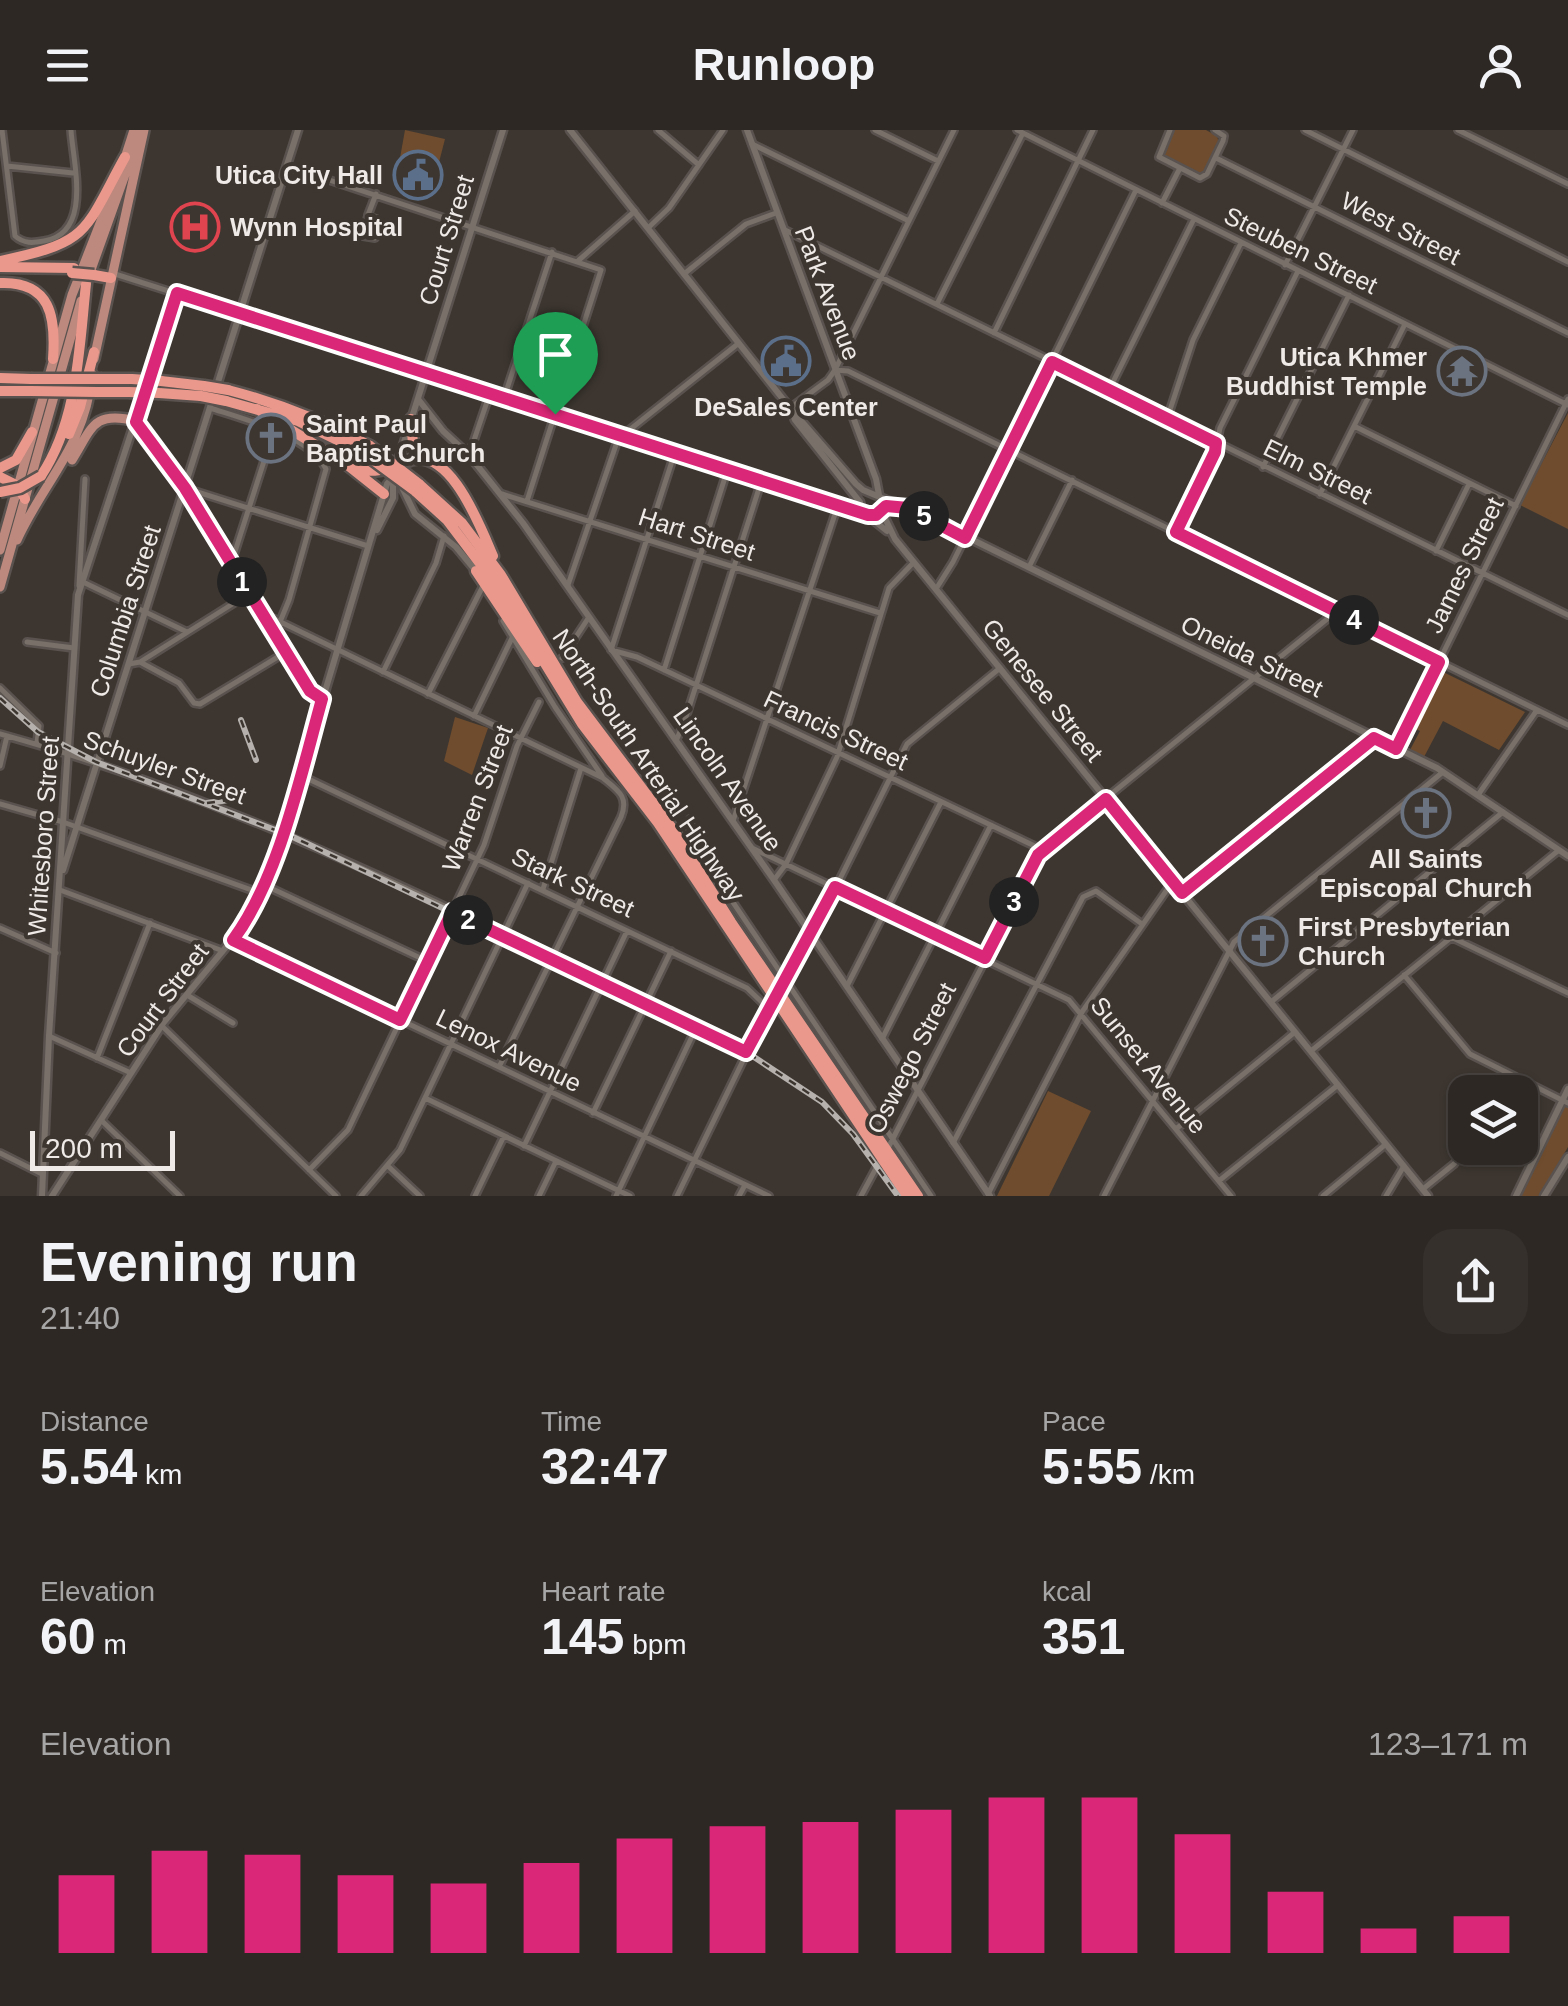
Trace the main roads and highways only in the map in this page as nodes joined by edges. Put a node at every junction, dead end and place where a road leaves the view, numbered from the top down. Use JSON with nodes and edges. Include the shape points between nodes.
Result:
{"nodes":[{"id":1,"x":140,"y":130,"type":"edge"},
{"id":2,"x":126,"y":157,"type":"junction"},
{"id":3,"x":0,"y":264,"type":"edge"},
{"id":4,"x":73,"y":270,"type":"junction"},
{"id":5,"x":111,"y":276,"type":"junction"},
{"id":6,"x":91,"y":277,"type":"junction"},
{"id":7,"x":0,"y":281,"type":"edge"},
{"id":8,"x":94,"y":352,"type":"junction"},
{"id":9,"x":53,"y":358,"type":"junction"},
{"id":10,"x":2,"y":378,"type":"edge"},
{"id":11,"x":31,"y":385,"type":"junction"},
{"id":12,"x":160,"y":387,"type":"junction"},
{"id":13,"x":0,"y":391,"type":"edge"},
{"id":14,"x":227,"y":395,"type":"junction"},
{"id":15,"x":258,"y":408,"type":"junction"},
{"id":16,"x":411,"y":420,"type":"road end"},
{"id":17,"x":136,"y":422,"type":"road end"},
{"id":18,"x":32,"y":432,"type":"junction"},
{"id":19,"x":366,"y":449,"type":"junction"},
{"id":20,"x":429,"y":460,"type":"junction"},
{"id":21,"x":345,"y":463,"type":"junction"},
{"id":22,"x":0,"y":468,"type":"edge"},
{"id":23,"x":41,"y":476,"type":"junction"},
{"id":24,"x":0,"y":478,"type":"edge"},
{"id":25,"x":18,"y":486,"type":"junction"},
{"id":26,"x":417,"y":488,"type":"junction"},
{"id":27,"x":0,"y":492,"type":"edge"},
{"id":28,"x":44,"y":492,"type":"junction"},
{"id":29,"x":388,"y":498,"type":"road end"},
{"id":30,"x":25,"y":499,"type":"junction"},
{"id":31,"x":0,"y":550,"type":"edge"},
{"id":32,"x":6,"y":566,"type":"junction"},
{"id":33,"x":476,"y":571,"type":"road end"},
{"id":34,"x":502,"y":575,"type":"junction"},
{"id":35,"x":0,"y":587,"type":"edge"},
{"id":36,"x":582,"y":724,"type":"junction"},
{"id":37,"x":773,"y":999,"type":"junction"},
{"id":38,"x":887,"y":1149,"type":"junction"},
{"id":39,"x":907,"y":1196,"type":"edge"},
{"id":40,"x":918,"y":1196,"type":"edge"}],
"edges":[{"from":1,"to":2,"type":"main road"},
{"from":1,"to":5,"type":"main road","via":[[145,138]]},
{"from":1,"to":6,"type":"main road"},
{"from":2,"to":3,"type":"highway","via":[[80,234],[60,247]]},
{"from":2,"to":9,"type":"main road"},
{"from":3,"to":4,"type":"highway"},
{"from":4,"to":6,"type":"highway","bridge":true},
{"from":4,"to":7,"type":"highway"},
{"from":5,"to":6,"type":"highway"},
{"from":5,"to":8,"type":"main road"},
{"from":6,"to":23,"type":"highway","via":[[71,402]]},
{"from":6,"to":30,"type":"main road"},
{"from":7,"to":9,"type":"highway","via":[[22,283],[47,304]]},
{"from":8,"to":23,"type":"highway","via":[[68,436]]},
{"from":8,"to":28,"type":"main road","via":[[79,432]]},
{"from":9,"to":18,"type":"main road"},
{"from":10,"to":11,"type":"highway","name":"North-South Arterial Highway"},
{"from":11,"to":12,"type":"highway","name":"North-South Arterial Highway","bridge":true,"via":[[97,392]]},
{"from":11,"to":12,"type":"highway","name":"North-South Arterial Highway","bridge":true,"via":[[102,379]]},
{"from":11,"to":13,"type":"highway","name":"North-South Arterial Highway"},
{"from":12,"to":14,"type":"highway","name":"North-South Arterial Highway","bridge":true},
{"from":14,"to":15,"type":"highway","name":"North-South Arterial Highway"},
{"from":14,"to":19,"type":"highway","name":"North-South Arterial Highway","via":[[290,408]]},
{"from":15,"to":19,"type":"highway","name":"North-South Arterial Highway"},
{"from":15,"to":21,"type":"highway"},
{"from":16,"to":20,"type":"highway","via":[[412,444]]},
{"from":17,"to":28,"type":"main road","via":[[114,417],[94,424]]},
{"from":18,"to":22,"type":"highway","via":[[16,460]]},
{"from":18,"to":25,"type":"main road"},
{"from":19,"to":26,"type":"highway","name":"North-South Arterial Highway","bridge":true},
{"from":20,"to":21,"type":"highway","via":[[410,459],[394,472]]},
{"from":20,"to":34,"type":"highway","via":[[451,476]]},
{"from":21,"to":29,"type":"highway"},
{"from":23,"to":27,"type":"highway","bridge":true},
{"from":24,"to":25,"type":"highway"},
{"from":25,"to":30,"type":"highway"},
{"from":25,"to":31,"type":"main road"},
{"from":26,"to":34,"type":"highway","name":"North-South Arterial Highway","via":[[462,523]]},
{"from":26,"to":36,"type":"highway","name":"North-South Arterial Highway","via":[[500,590]]},
{"from":28,"to":32,"type":"main road"},
{"from":30,"to":32,"type":"main road"},
{"from":32,"to":35,"type":"main road"},
{"from":33,"to":36,"type":"highway"},
{"from":34,"to":37,"type":"highway","name":"North-South Arterial Highway","via":[[577,702],[672,828]]},
{"from":36,"to":37,"type":"highway","name":"North-South Arterial Highway","via":[[658,823]]},
{"from":37,"to":38,"type":"highway","name":"North-South Arterial Highway"},
{"from":38,"to":39,"type":"highway","name":"North-South Arterial Highway"},
{"from":38,"to":40,"type":"highway","name":"North-South Arterial Highway"}]}
